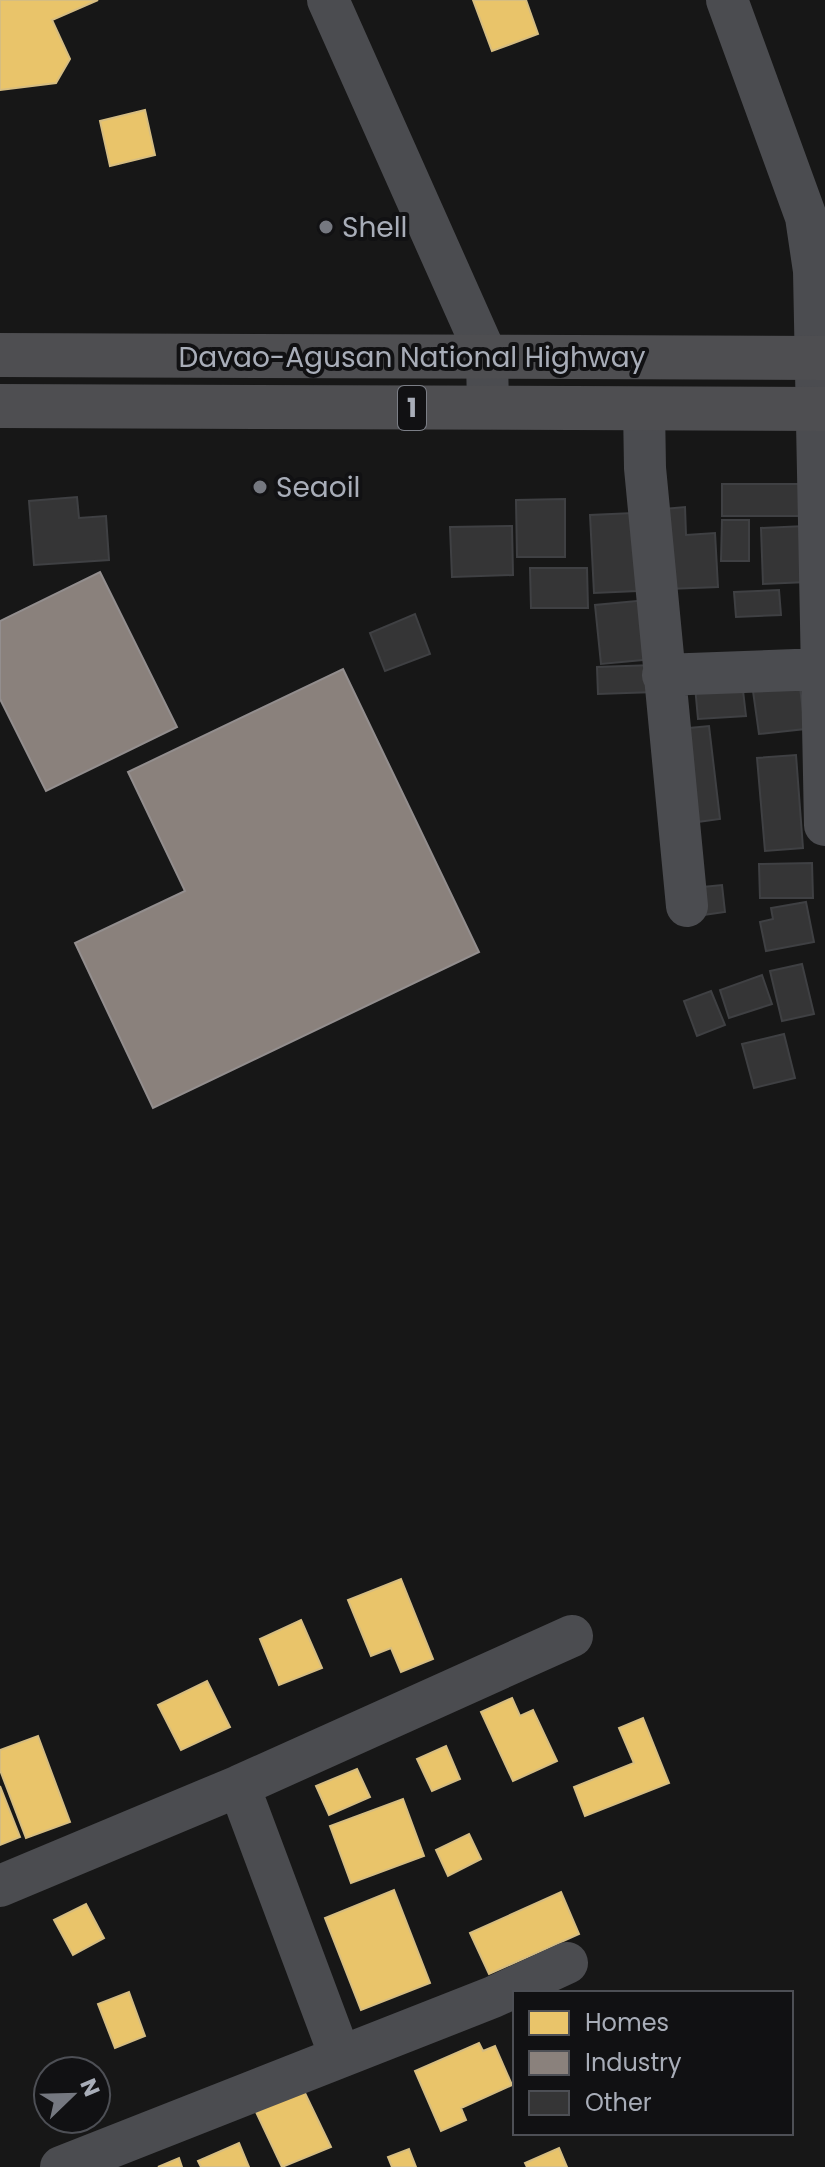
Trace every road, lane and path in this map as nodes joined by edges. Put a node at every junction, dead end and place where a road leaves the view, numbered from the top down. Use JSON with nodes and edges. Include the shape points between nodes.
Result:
{"nodes":[{"id":1,"x":328,"y":0,"type":"edge"},
{"id":2,"x":727,"y":0,"type":"edge"},
{"id":3,"x":0,"y":355,"type":"edge"},
{"id":4,"x":487,"y":357,"type":"junction"},
{"id":5,"x":820,"y":358,"type":"edge"},
{"id":6,"x":0,"y":406,"type":"edge"},
{"id":7,"x":488,"y":408,"type":"junction"},
{"id":8,"x":644,"y":408,"type":"junction"},
{"id":9,"x":821,"y":409,"type":"edge"},
{"id":10,"x":822,"y":669,"type":"junction"},
{"id":11,"x":663,"y":675,"type":"junction"},
{"id":12,"x":825,"y":825,"type":"edge"},
{"id":13,"x":687,"y":906,"type":"dead end"},
{"id":14,"x":572,"y":1636,"type":"dead end"},
{"id":15,"x":239,"y":1786,"type":"junction"},
{"id":16,"x":0,"y":1886,"type":"edge"},
{"id":17,"x":567,"y":1963,"type":"dead end"},
{"id":18,"x":340,"y":2056,"type":"junction"},
{"id":19,"x":61,"y":2167,"type":"edge"}],
"edges":[{"from":1,"to":4,"type":"street"},
{"from":2,"to":5,"type":"street","via":[[806,217]]},
{"from":3,"to":4,"type":"highway","name":"Davao-Agusan National Highway","number":"1"},
{"from":4,"to":5,"type":"highway","name":"Davao-Agusan National Highway","number":"1"},
{"from":4,"to":7,"type":"street"},
{"from":5,"to":9,"type":"street"},
{"from":6,"to":7,"type":"highway","name":"Davao-Agusan National Highway","number":"1"},
{"from":7,"to":8,"type":"highway","name":"Davao-Agusan National Highway","number":"1"},
{"from":8,"to":9,"type":"highway","name":"Davao-Agusan National Highway","number":"1"},
{"from":8,"to":11,"type":"street"},
{"from":9,"to":10,"type":"street"},
{"from":10,"to":11,"type":"street"},
{"from":10,"to":12,"type":"street"},
{"from":11,"to":13,"type":"street"},
{"from":14,"to":15,"type":"street"},
{"from":15,"to":16,"type":"street"},
{"from":15,"to":18,"type":"street"},
{"from":17,"to":18,"type":"street"},
{"from":18,"to":19,"type":"street"}]}
